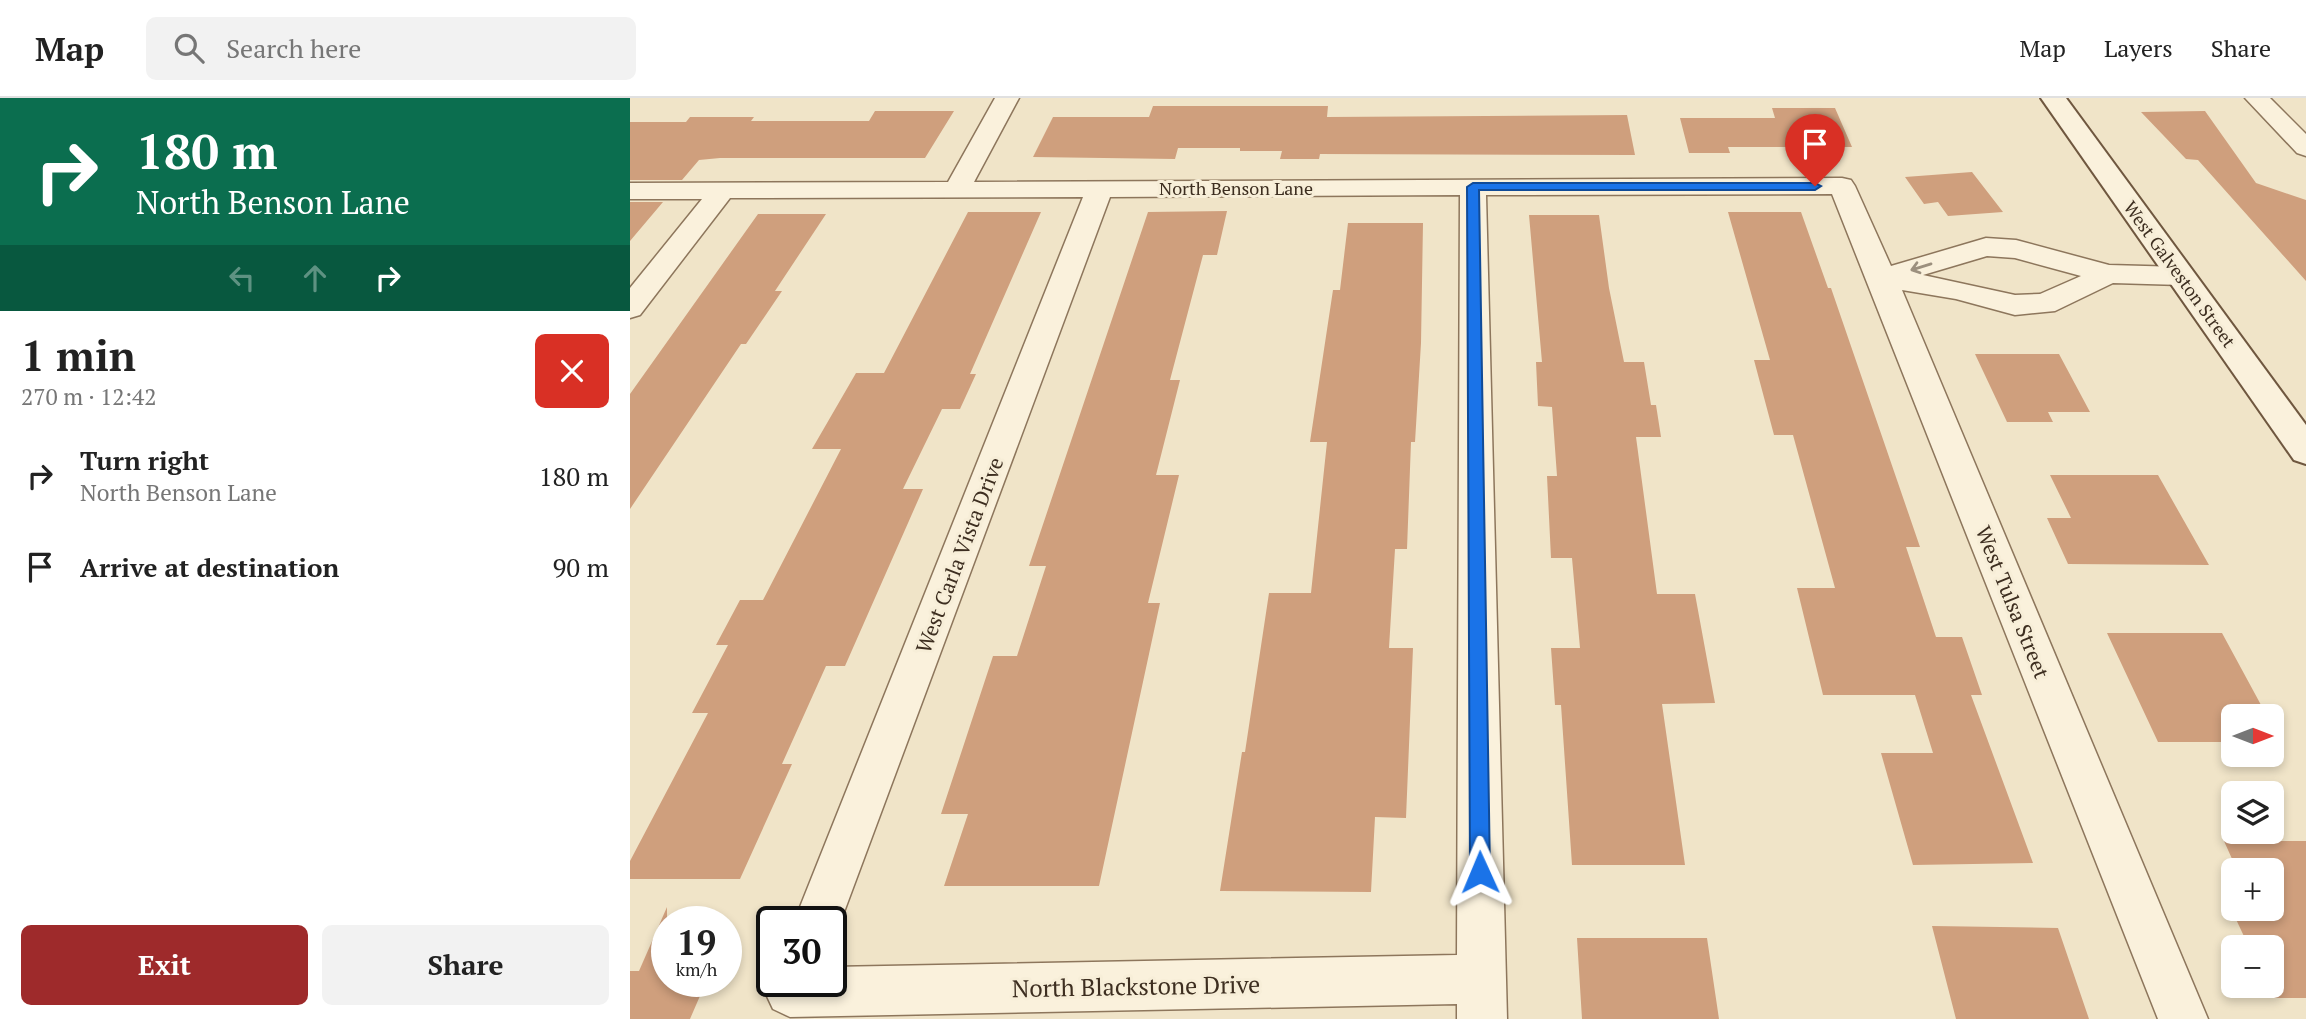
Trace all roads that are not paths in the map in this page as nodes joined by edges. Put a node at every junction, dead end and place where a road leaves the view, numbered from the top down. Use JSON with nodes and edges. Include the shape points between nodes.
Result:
{"nodes":[{"id":1,"x":1007,"y":98,"type":"edge"},
{"id":2,"x":2053,"y":98,"type":"edge"},
{"id":3,"x":2257,"y":98,"type":"edge"},
{"id":4,"x":2303,"y":156,"type":"edge"},
{"id":5,"x":1842,"y":186,"type":"joint"},
{"id":6,"x":1473,"y":187,"type":"junction"},
{"id":7,"x":1100,"y":188,"type":"junction"},
{"id":8,"x":723,"y":190,"type":"junction"},
{"id":9,"x":957,"y":190,"type":"junction"},
{"id":10,"x":630,"y":191,"type":"edge"},
{"id":11,"x":2031,"y":253,"type":"junction"},
{"id":12,"x":2109,"y":274,"type":"junction"},
{"id":13,"x":2181,"y":275,"type":"junction"},
{"id":14,"x":1882,"y":278,"type":"junction"},
{"id":15,"x":2058,"y":299,"type":"junction"},
{"id":16,"x":630,"y":308,"type":"edge"},
{"id":17,"x":2306,"y":451,"type":"edge"},
{"id":18,"x":823,"y":906,"type":"edge"},
{"id":19,"x":788,"y":997,"type":"edge"},
{"id":20,"x":1482,"y":999,"type":"edge"},
{"id":21,"x":2183,"y":1019,"type":"edge"}],
"edges":[{"from":1,"to":9,"type":"street"},
{"from":2,"to":13,"type":"street","name":"West Galveston Street"},
{"from":3,"to":4,"type":"street"},
{"from":5,"to":6,"type":"street","name":"North Benson Lane"},
{"from":5,"to":14,"type":"street","name":"West Tulsa Street"},
{"from":6,"to":7,"type":"street","name":"North Benson Lane"},
{"from":6,"to":20,"type":"street"},
{"from":7,"to":9,"type":"street","name":"North Benson Lane"},
{"from":7,"to":18,"type":"street","name":"West Carla Vista Drive"},
{"from":8,"to":9,"type":"street","name":"North Benson Lane"},
{"from":8,"to":10,"type":"street","name":"North Benson Lane"},
{"from":8,"to":16,"type":"street"},
{"from":11,"to":12,"type":"street"},
{"from":11,"to":14,"type":"street","one_way":true,"via":[[1986,247]]},
{"from":11,"to":15,"type":"street","via":[[2023,264],[2025,272]]},
{"from":12,"to":13,"type":"street"},
{"from":12,"to":15,"type":"street"},
{"from":13,"to":17,"type":"street","name":"West Galveston Street"},
{"from":14,"to":15,"type":"street","via":[[2015,305]]},
{"from":14,"to":21,"type":"street","name":"West Tulsa Street"},
{"from":19,"to":20,"type":"street","name":"North Blackstone Drive"}]}
